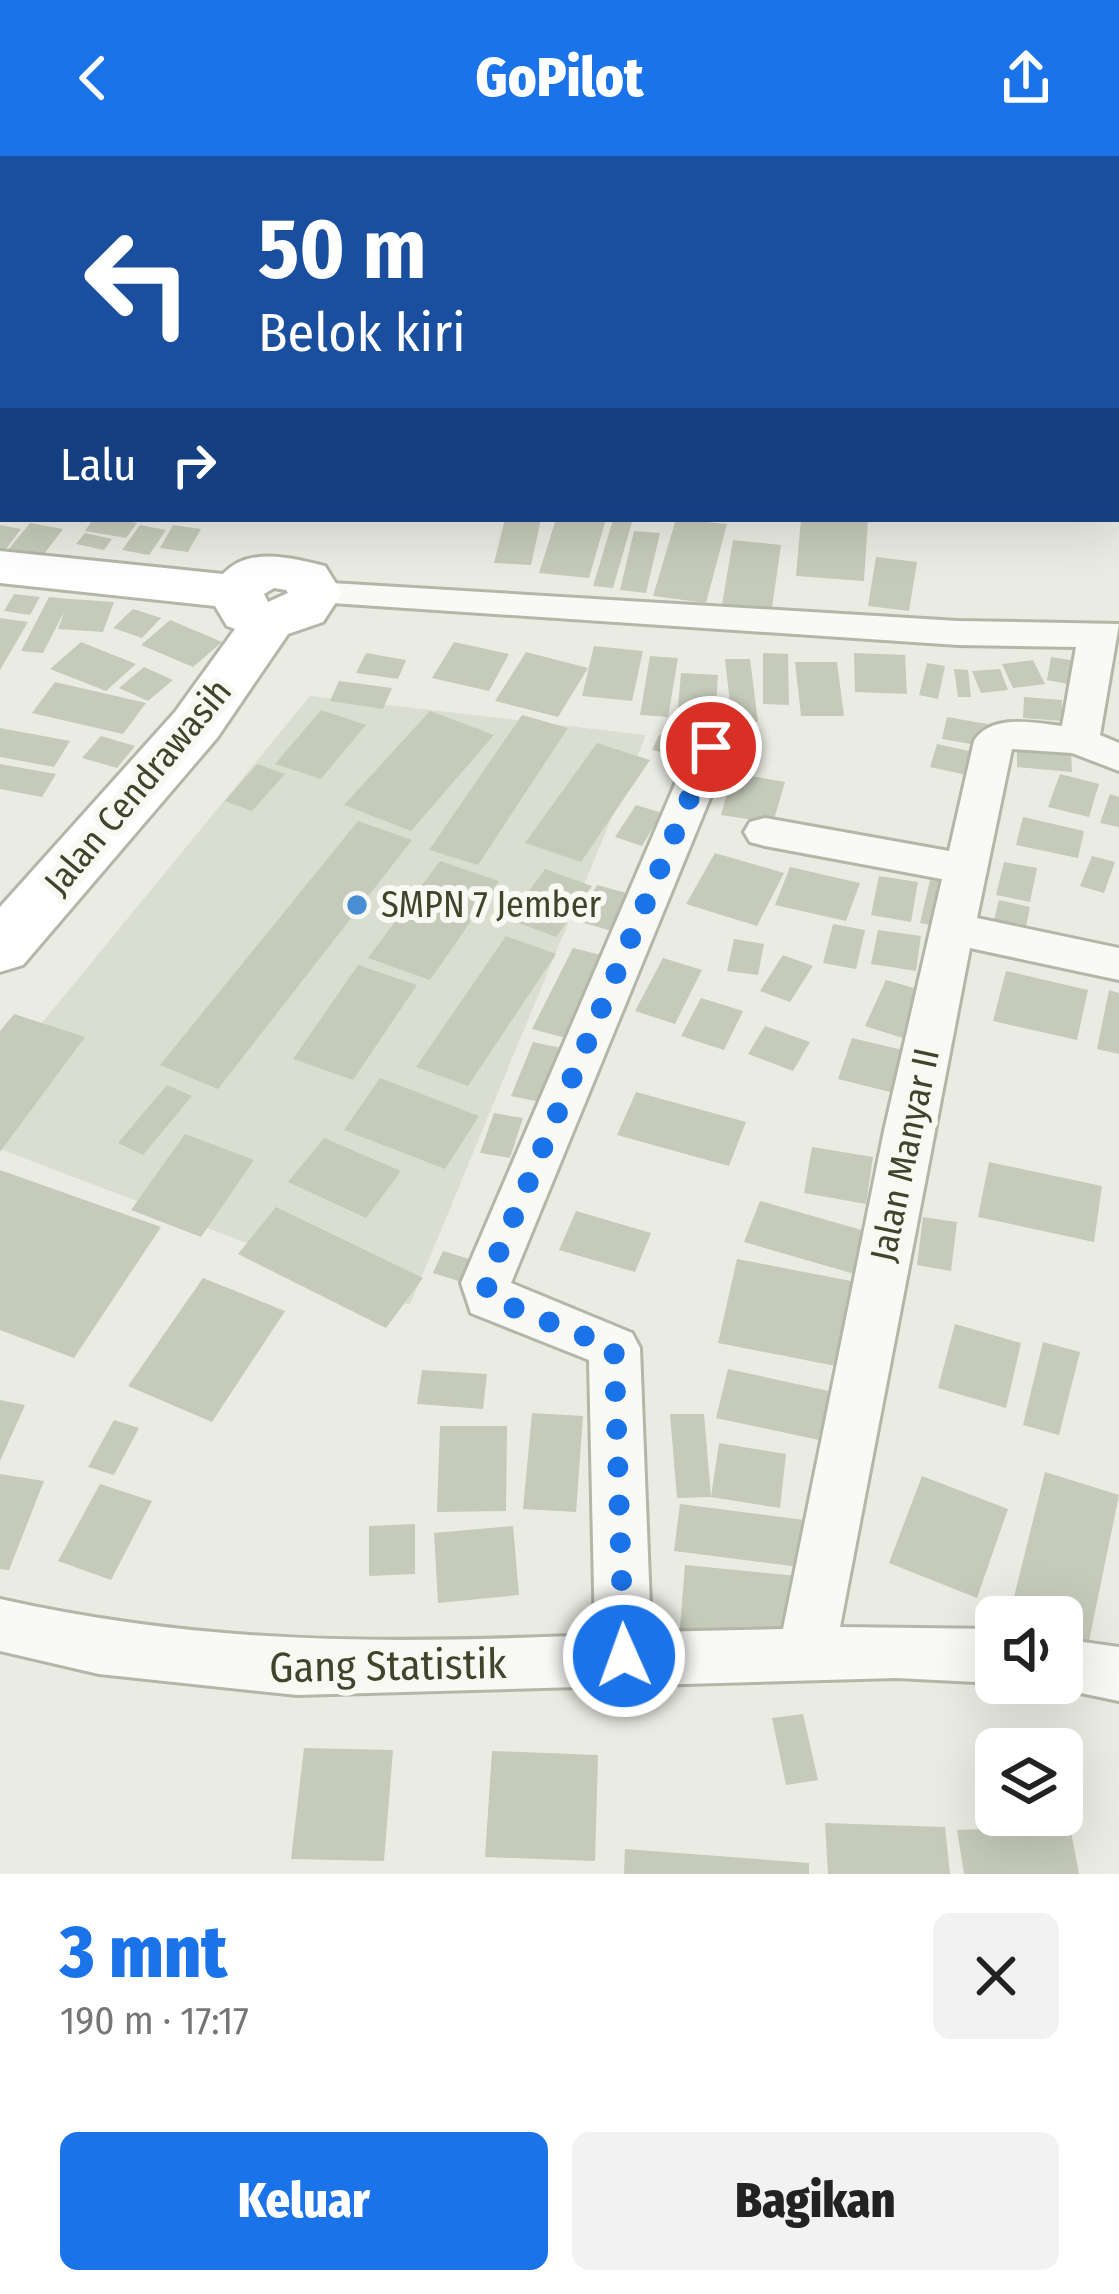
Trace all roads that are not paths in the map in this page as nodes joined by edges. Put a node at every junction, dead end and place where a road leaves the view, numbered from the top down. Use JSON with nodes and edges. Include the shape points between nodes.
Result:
{"nodes":[{"id":1,"x":0,"y":567,"type":"edge"},
{"id":2,"x":274,"y":579,"type":"edge"},
{"id":3,"x":1108,"y":636,"type":"edge"},
{"id":4,"x":711,"y":747,"type":"dead end"},
{"id":5,"x":1099,"y":750,"type":"edge"},
{"id":6,"x":765,"y":832,"type":"dead end"},
{"id":7,"x":968,"y":869,"type":"junction"},
{"id":8,"x":956,"y":929,"type":"junction"},
{"id":9,"x":0,"y":949,"type":"edge"},
{"id":10,"x":1119,"y":964,"type":"edge"},
{"id":11,"x":0,"y":1625,"type":"edge"},
{"id":12,"x":975,"y":1653,"type":"edge"},
{"id":13,"x":806,"y":1655,"type":"junction"},
{"id":14,"x":624,"y":1656,"type":"junction"},
{"id":15,"x":1083,"y":1669,"type":"edge"},
{"id":16,"x":1119,"y":1674,"type":"edge"}],
"edges":[{"from":1,"to":2,"type":"main road"},
{"from":2,"to":3,"type":"street","via":[[935,631]]},
{"from":2,"to":9,"type":"main road","name":"Jalan Cendrawasih","via":[[196,725]]},
{"from":3,"to":5,"type":"street"},
{"from":4,"to":14,"type":"street","via":[[486,1283],[489,1298],[614,1348]]},
{"from":5,"to":7,"type":"street","name":"Jalan Manyar II","via":[[1012,734],[994,741]]},
{"from":6,"to":7,"type":"street"},
{"from":7,"to":8,"type":"street","name":"Jalan Manyar II"},
{"from":8,"to":10,"type":"street"},
{"from":8,"to":13,"type":"street","name":"Jalan Manyar II","via":[[908,1131]]},
{"from":11,"to":14,"type":"street","name":"Gang Statistik","via":[[76,1647],[227,1668],[377,1673]]},
{"from":12,"to":13,"type":"street","name":"Gang Statistik"},
{"from":13,"to":14,"type":"street","name":"Gang Statistik"},
{"from":15,"to":16,"type":"street"}]}
